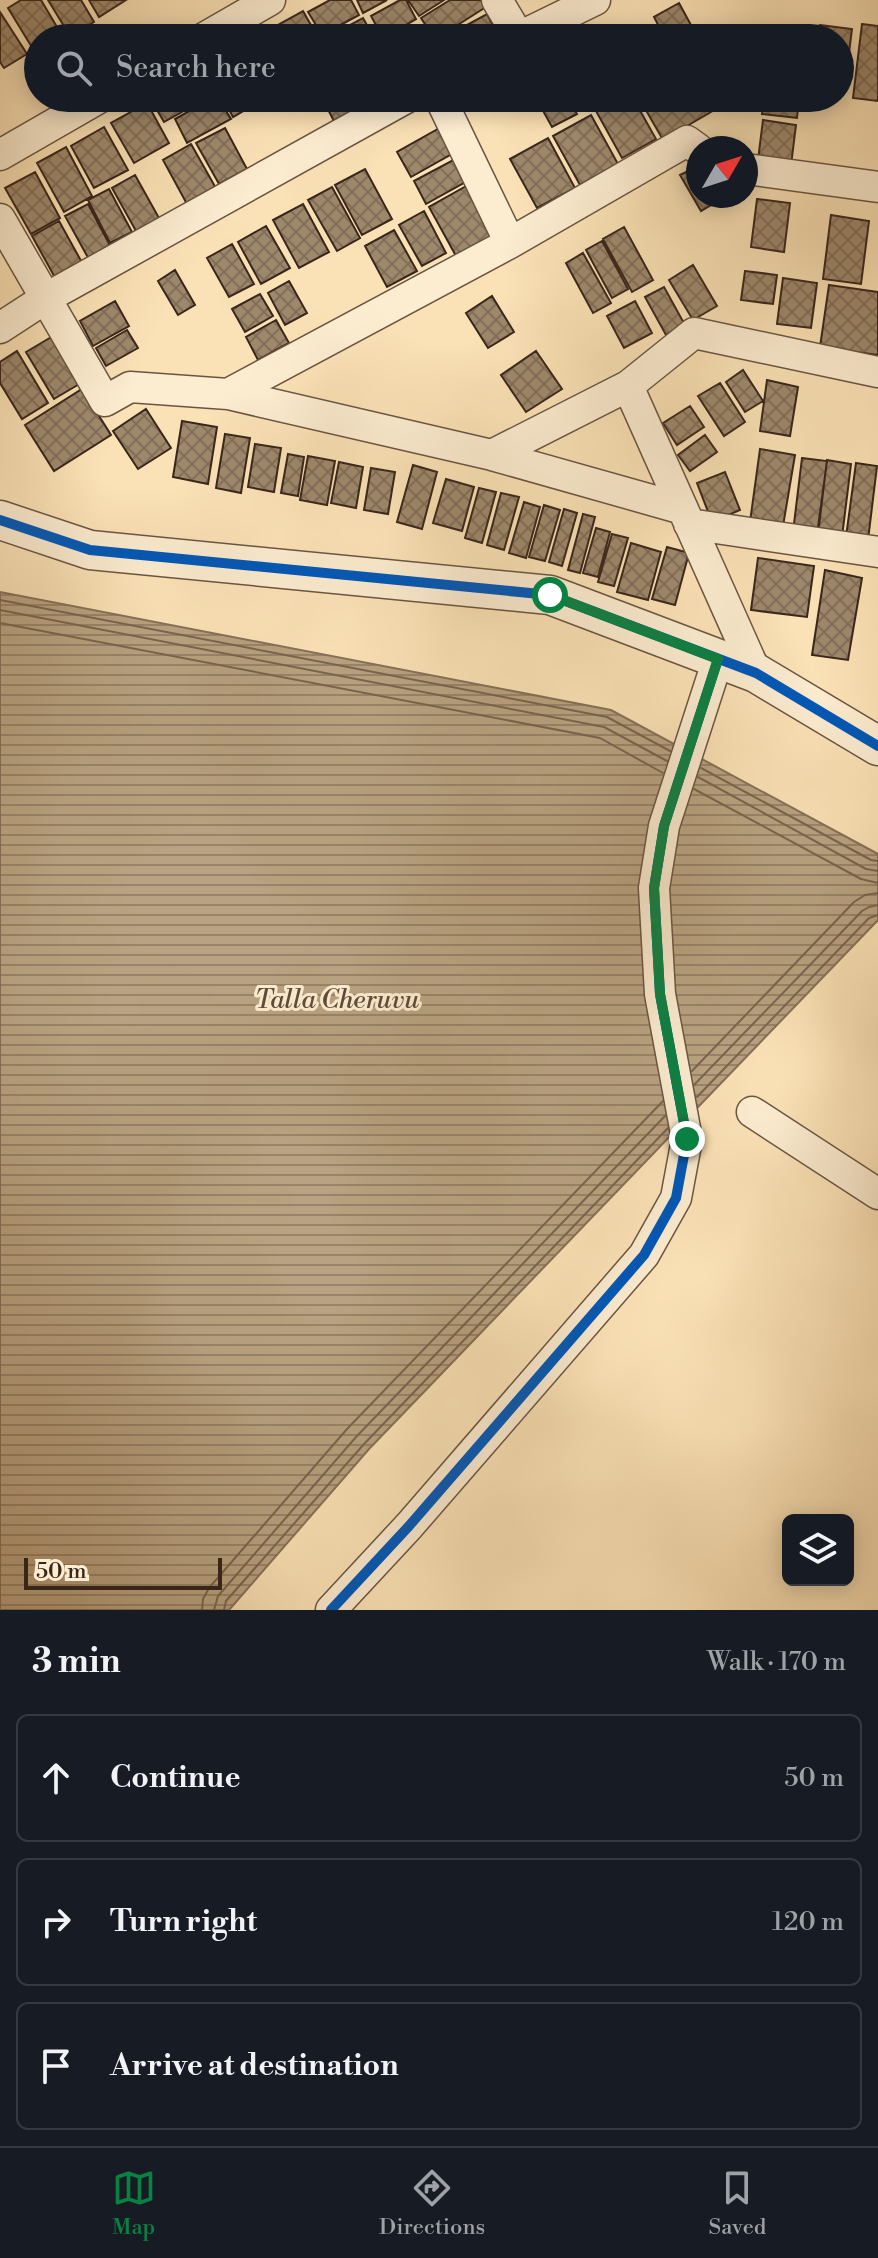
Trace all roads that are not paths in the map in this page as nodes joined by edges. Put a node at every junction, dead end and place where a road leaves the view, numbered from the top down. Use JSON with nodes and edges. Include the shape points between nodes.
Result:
{"nodes":[{"id":1,"x":270,"y":0,"type":"edge"},
{"id":2,"x":497,"y":0,"type":"edge"},
{"id":3,"x":595,"y":0,"type":"edge"},
{"id":4,"x":228,"y":24,"type":"edge"},
{"id":5,"x":511,"y":24,"type":"edge"},
{"id":6,"x":545,"y":24,"type":"edge"},
{"id":7,"x":75,"y":112,"type":"edge"},
{"id":8,"x":381,"y":112,"type":"edge"},
{"id":9,"x":447,"y":112,"type":"edge"},
{"id":10,"x":686,"y":142,"type":"edge"},
{"id":11,"x":0,"y":155,"type":"edge"},
{"id":12,"x":758,"y":171,"type":"edge"},
{"id":13,"x":878,"y":187,"type":"edge"},
{"id":14,"x":0,"y":219,"type":"edge"},
{"id":15,"x":510,"y":243,"type":"junction"},
{"id":16,"x":46,"y":298,"type":"junction"},
{"id":17,"x":0,"y":328,"type":"edge"},
{"id":18,"x":878,"y":372,"type":"edge"},
{"id":19,"x":628,"y":386,"type":"junction"},
{"id":20,"x":228,"y":394,"type":"junction"},
{"id":21,"x":492,"y":455,"type":"junction"},
{"id":22,"x":686,"y":517,"type":"junction"},
{"id":23,"x":0,"y":520,"type":"edge"},
{"id":24,"x":878,"y":552,"type":"edge"},
{"id":25,"x":718,"y":659,"type":"junction"},
{"id":26,"x":756,"y":673,"type":"junction"},
{"id":27,"x":878,"y":746,"type":"edge"},
{"id":28,"x":752,"y":1112,"type":"dead end"},
{"id":29,"x":878,"y":1194,"type":"edge"},
{"id":30,"x":331,"y":1610,"type":"edge"}],
"edges":[{"from":1,"to":4,"type":"street"},
{"from":2,"to":5,"type":"street"},
{"from":3,"to":6,"type":"street"},
{"from":7,"to":11,"type":"street"},
{"from":8,"to":16,"type":"street"},
{"from":9,"to":15,"type":"street"},
{"from":10,"to":15,"type":"street"},
{"from":12,"to":13,"type":"street"},
{"from":14,"to":16,"type":"street"},
{"from":15,"to":20,"type":"street"},
{"from":16,"to":17,"type":"street"},
{"from":16,"to":20,"type":"street","via":[[105,401],[130,387]]},
{"from":18,"to":19,"type":"street","via":[[694,333]]},
{"from":19,"to":21,"type":"street"},
{"from":19,"to":22,"type":"street"},
{"from":20,"to":21,"type":"street"},
{"from":21,"to":22,"type":"street"},
{"from":22,"to":24,"type":"street"},
{"from":22,"to":26,"type":"street"},
{"from":23,"to":25,"type":"street","via":[[90,550],[550,595]]},
{"from":25,"to":26,"type":"street"},
{"from":25,"to":30,"type":"street","via":[[664,826],[654,888],[660,994],[687,1139],[676,1198],[644,1255]]},
{"from":26,"to":27,"type":"street"},
{"from":28,"to":29,"type":"street"}]}
